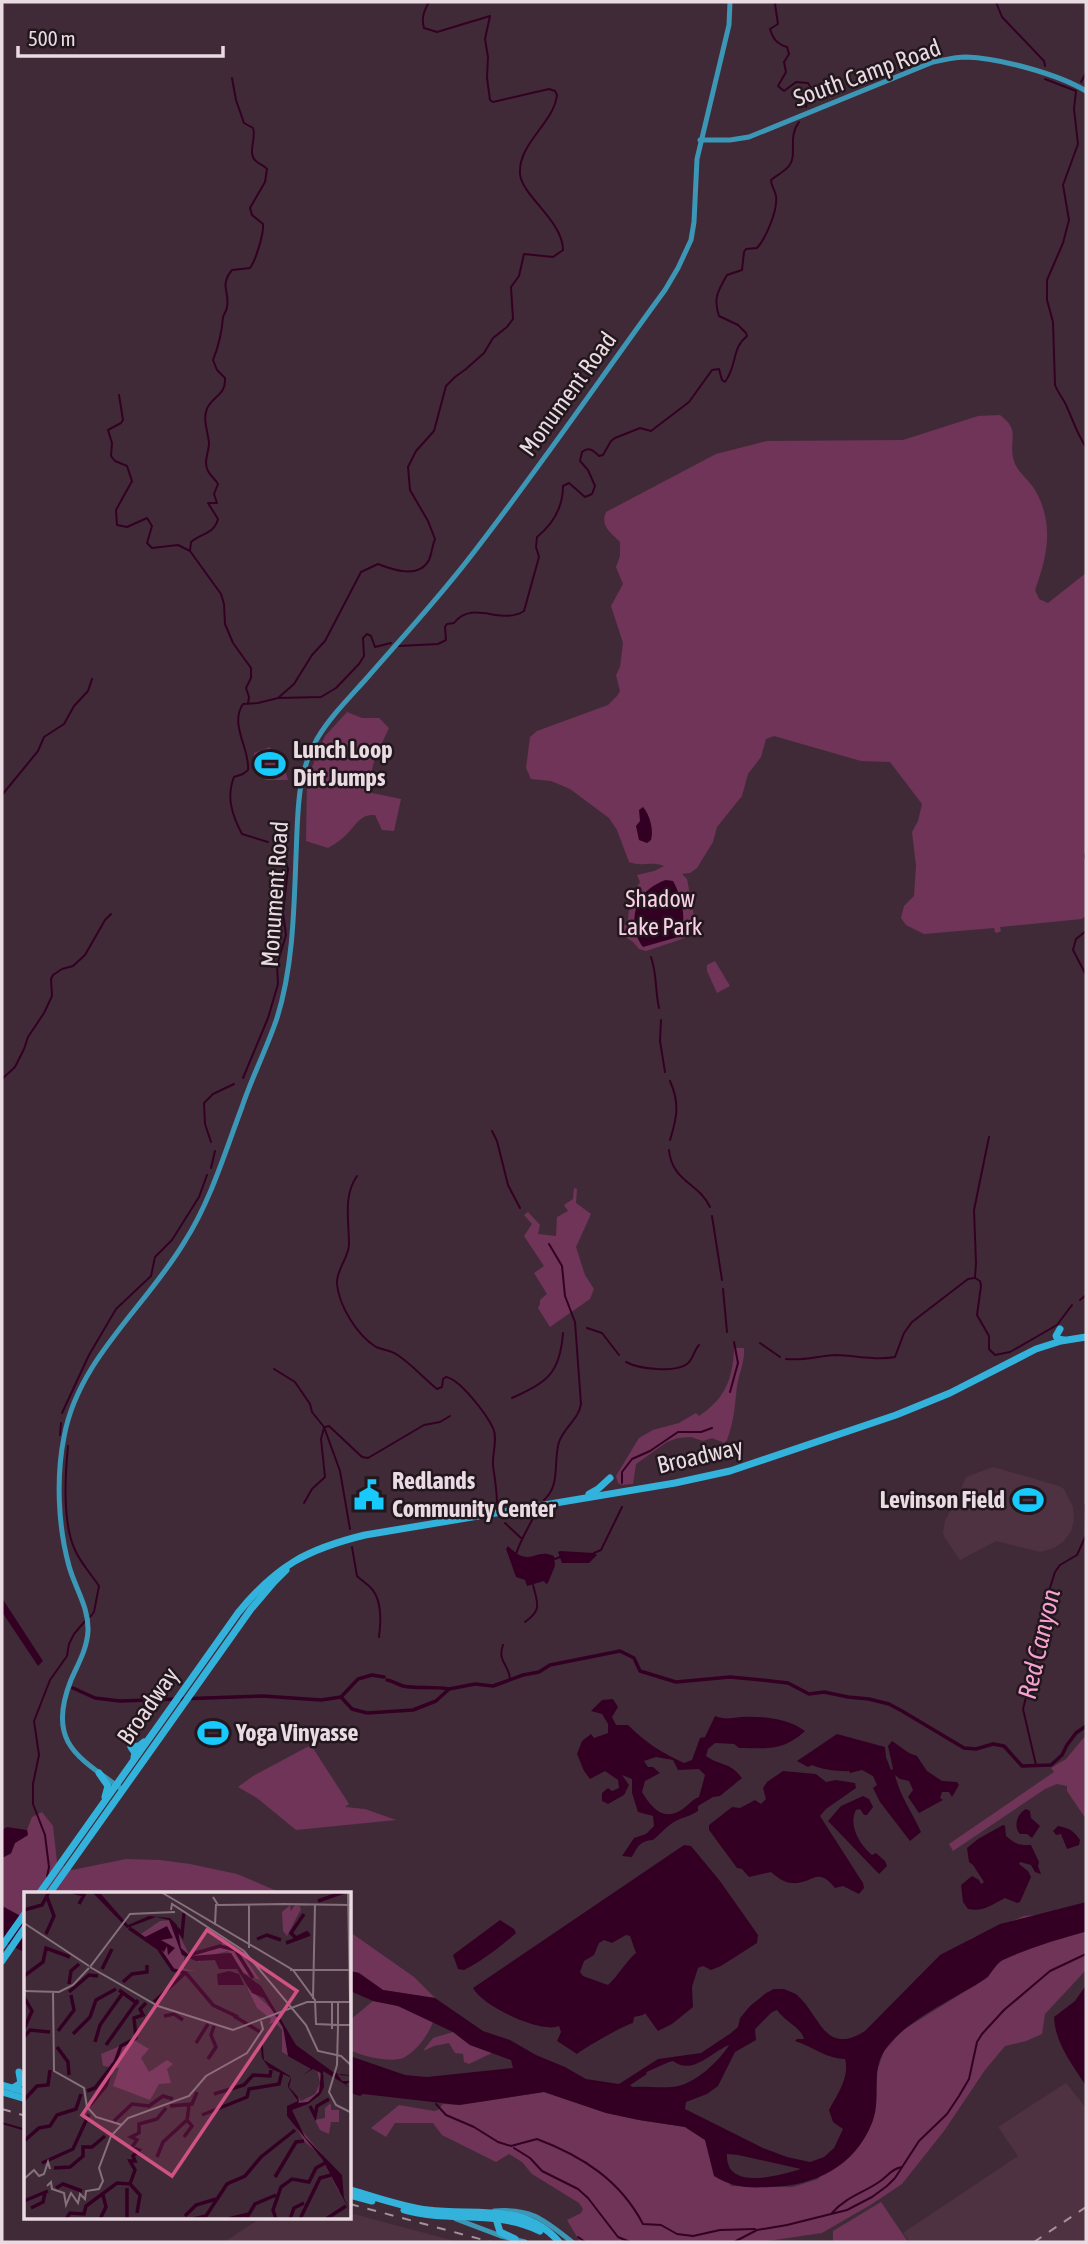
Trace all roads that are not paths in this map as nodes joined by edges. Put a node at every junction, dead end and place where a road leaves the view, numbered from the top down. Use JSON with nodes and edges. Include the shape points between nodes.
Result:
{"nodes":[{"id":1,"x":730,"y":2,"type":"edge"},
{"id":2,"x":1086,"y":91,"type":"edge"},
{"id":3,"x":700,"y":139,"type":"junction"},
{"id":4,"x":1060,"y":1329,"type":"dead end"},
{"id":5,"x":1086,"y":1337,"type":"edge"},
{"id":6,"x":1065,"y":1340,"type":"junction"},
{"id":7,"x":624,"y":1491,"type":"junction"},
{"id":8,"x":577,"y":1499,"type":"junction"},
{"id":9,"x":305,"y":1556,"type":"junction"},
{"id":10,"x":259,"y":1599,"type":"junction"},
{"id":11,"x":236,"y":1616,"type":"junction"},
{"id":12,"x":156,"y":1728,"type":"junction"},
{"id":13,"x":142,"y":1762,"type":"junction"},
{"id":14,"x":99,"y":1773,"type":"junction"},
{"id":15,"x":120,"y":1787,"type":"junction"},
{"id":16,"x":98,"y":1811,"type":"junction"},
{"id":17,"x":66,"y":1863,"type":"junction"},
{"id":18,"x":41,"y":1892,"type":"edge"},
{"id":19,"x":50,"y":1892,"type":"edge"},
{"id":20,"x":24,"y":1915,"type":"edge"},
{"id":21,"x":24,"y":1929,"type":"edge"},
{"id":22,"x":2,"y":1946,"type":"edge"},
{"id":23,"x":4,"y":1958,"type":"edge"},
{"id":24,"x":19,"y":2073,"type":"dead end"},
{"id":25,"x":6,"y":2087,"type":"edge"},
{"id":26,"x":2,"y":2092,"type":"edge"},
{"id":27,"x":24,"y":2092,"type":"edge"},
{"id":28,"x":24,"y":2098,"type":"edge"},
{"id":29,"x":352,"y":2193,"type":"edge"},
{"id":30,"x":480,"y":2212,"type":"junction"},
{"id":31,"x":445,"y":2214,"type":"junction"},
{"id":32,"x":518,"y":2216,"type":"junction"},
{"id":33,"x":500,"y":2218,"type":"junction"},
{"id":34,"x":524,"y":2224,"type":"junction"},
{"id":35,"x":498,"y":2228,"type":"junction"},
{"id":36,"x":550,"y":2237,"type":"edge"},
{"id":37,"x":515,"y":2239,"type":"junction"},
{"id":38,"x":525,"y":2242,"type":"edge"},
{"id":39,"x":559,"y":2242,"type":"edge"},
{"id":40,"x":572,"y":2242,"type":"edge"}],
"edges":[{"from":1,"to":3,"type":"main road","name":"Monument Road","via":[[727,34]]},
{"from":2,"to":3,"type":"main road","name":"South Camp Road","via":[[1064,79],[1012,65],[953,58],[749,136]]},
{"from":3,"to":14,"type":"main road","name":"Monument Road","via":[[691,240],[673,278],[467,561],[330,720],[308,758],[299,793],[292,932],[276,1019],[200,1216],[171,1263],[87,1374],[68,1418],[61,1459],[63,1535],[88,1622],[85,1647],[66,1695],[64,1728],[74,1753]]},
{"from":4,"to":6,"type":"main road","via":[[1056,1336]]},
{"from":5,"to":6,"type":"main road","name":"Broadway"},
{"from":6,"to":7,"type":"main road","name":"Broadway","via":[[884,1419],[730,1471]]},
{"from":7,"to":8,"type":"main road","name":"Broadway"},
{"from":7,"to":8,"type":"main road","via":[[613,1489],[610,1478]]},
{"from":8,"to":9,"type":"main road","name":"Broadway","via":[[365,1535]]},
{"from":9,"to":10,"type":"main road","name":"Broadway"},
{"from":9,"to":11,"type":"main road","name":"Broadway","via":[[273,1575]]},
{"from":10,"to":11,"type":"main road","via":[[250,1601]]},
{"from":10,"to":13,"type":"main road","name":"Broadway"},
{"from":11,"to":12,"type":"main road","name":"Broadway"},
{"from":12,"to":13,"type":"main road","via":[[140,1756]]},
{"from":12,"to":15,"type":"main road","name":"Broadway","via":[[140,1746],[131,1747],[135,1755]]},
{"from":13,"to":15,"type":"main road","name":"Broadway"},
{"from":14,"to":15,"type":"main road","name":"Monument Road"},
{"from":14,"to":16,"type":"main road","via":[[108,1788]]},
{"from":15,"to":16,"type":"main road","name":"Broadway"},
{"from":15,"to":17,"type":"main road","name":"Broadway"},
{"from":16,"to":17,"type":"main road","name":"Broadway"},
{"from":17,"to":18,"type":"main road","name":"Broadway"},
{"from":17,"to":19,"type":"main road","name":"Broadway"},
{"from":20,"to":22,"type":"main road"},
{"from":21,"to":23,"type":"main road"},
{"from":24,"to":25,"type":"main road","via":[[21,2083]]},
{"from":25,"to":27,"type":"main road"},
{"from":26,"to":28,"type":"main road"},
{"from":29,"to":31,"type":"main road"},
{"from":30,"to":31,"type":"main road"},
{"from":30,"to":32,"type":"main road"},
{"from":30,"to":40,"type":"main road","via":[[527,2212]]},
{"from":31,"to":33,"type":"main road"},
{"from":31,"to":37,"type":"main road"},
{"from":32,"to":33,"type":"main road"},
{"from":32,"to":36,"type":"main road","via":[[532,2221]]},
{"from":33,"to":34,"type":"main road"},
{"from":33,"to":35,"type":"main road"},
{"from":34,"to":35,"type":"main road","via":[[506,2222]]},
{"from":34,"to":36,"type":"main road"},
{"from":35,"to":37,"type":"main road"},
{"from":36,"to":39,"type":"main road"},
{"from":37,"to":38,"type":"main road"}]}
